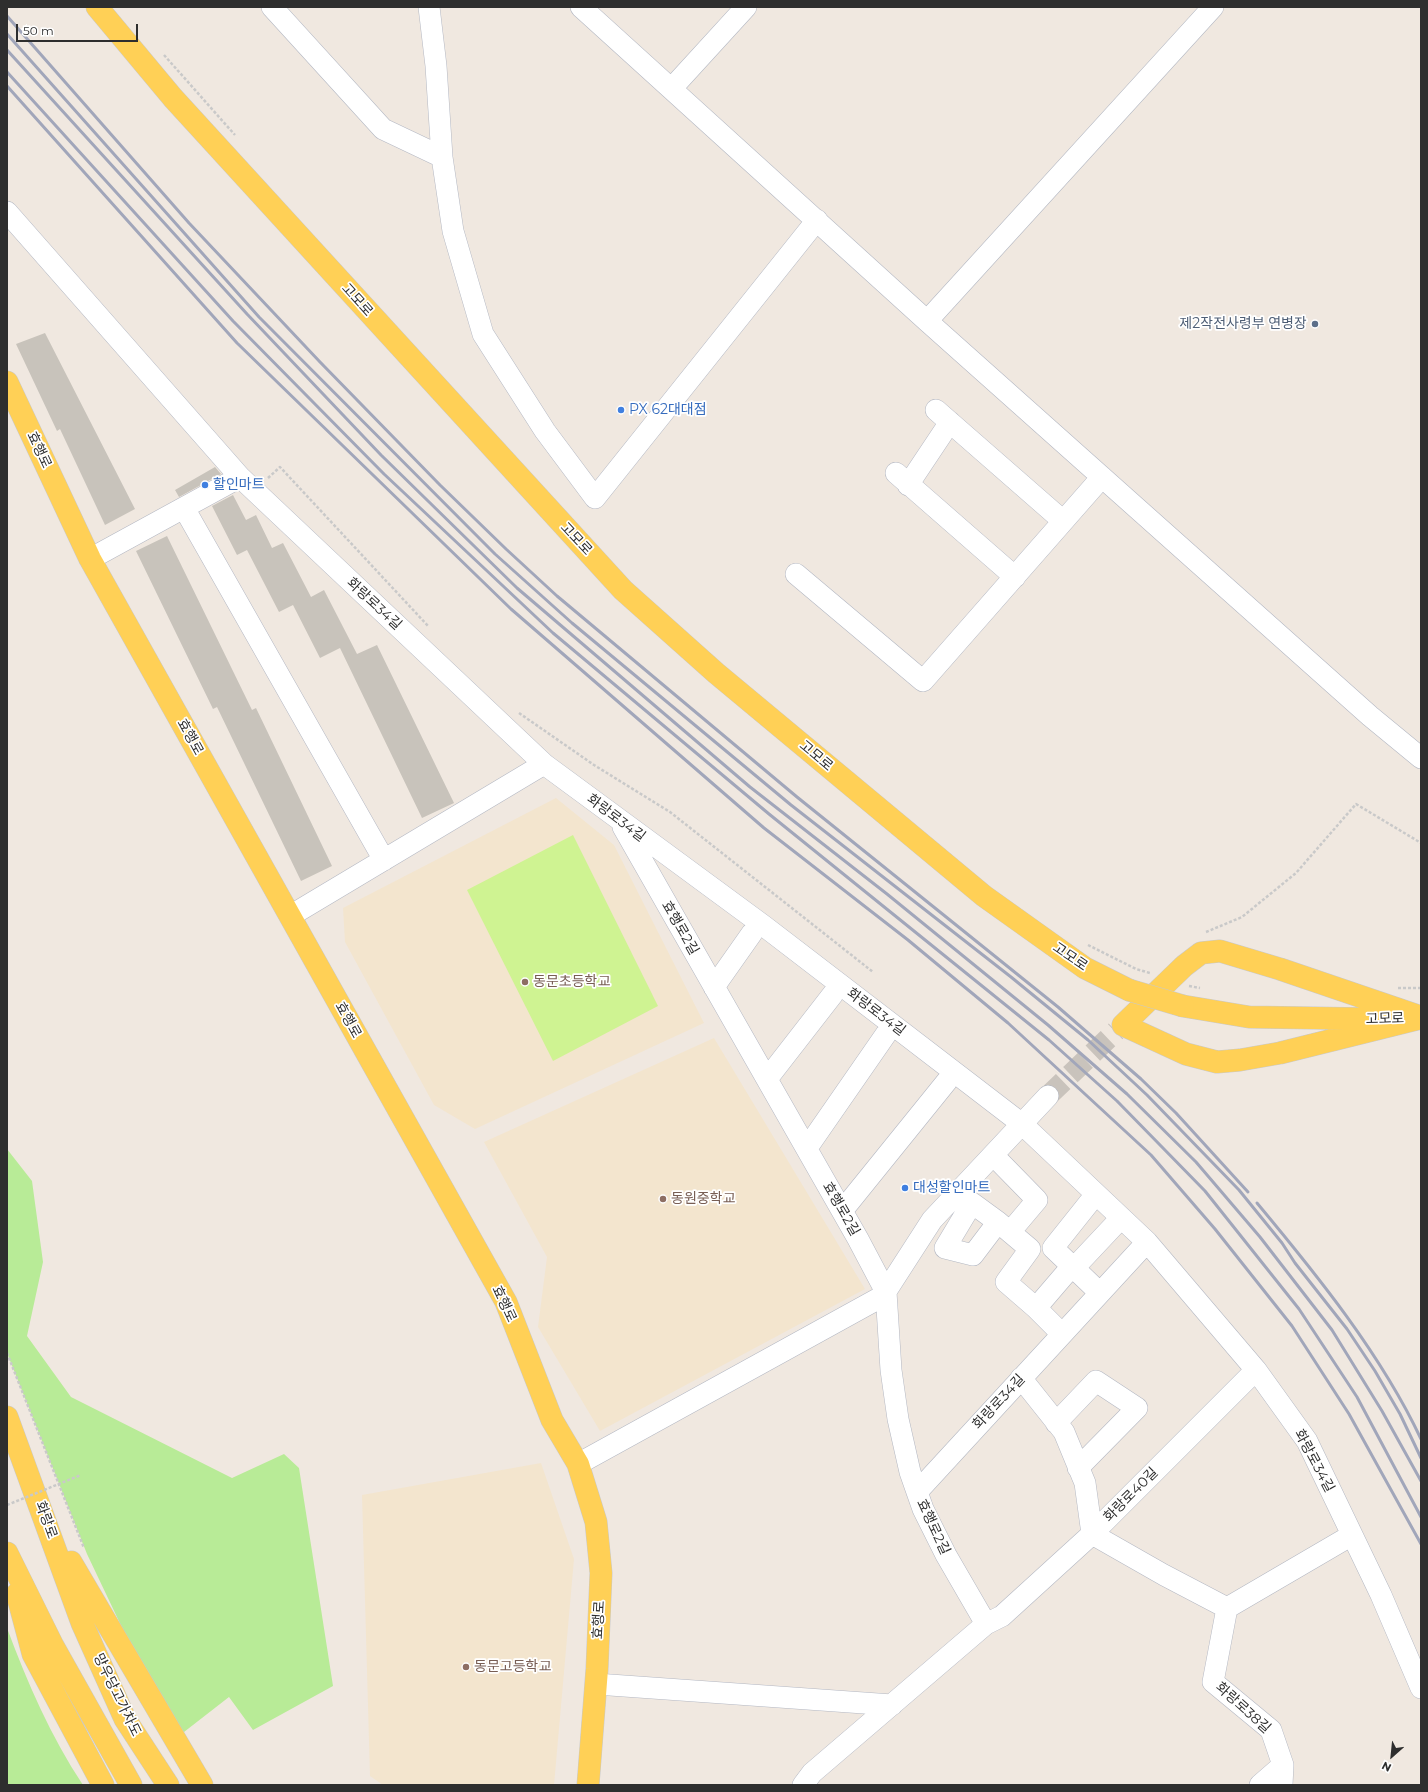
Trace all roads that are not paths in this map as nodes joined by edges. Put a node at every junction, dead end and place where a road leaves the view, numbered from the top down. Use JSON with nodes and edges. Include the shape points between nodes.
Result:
{"nodes":[{"id":1,"x":97,"y":7,"type":"edge"},
{"id":2,"x":272,"y":7,"type":"edge"},
{"id":3,"x":430,"y":7,"type":"edge"},
{"id":4,"x":580,"y":7,"type":"edge"},
{"id":5,"x":746,"y":7,"type":"edge"},
{"id":6,"x":1213,"y":7,"type":"edge"},
{"id":7,"x":672,"y":88,"type":"junction"},
{"id":8,"x":442,"y":157,"type":"junction"},
{"id":9,"x":7,"y":212,"type":"edge"},
{"id":10,"x":817,"y":220,"type":"junction"},
{"id":11,"x":927,"y":321,"type":"junction"},
{"id":12,"x":7,"y":382,"type":"edge"},
{"id":13,"x":240,"y":477,"type":"junction"},
{"id":14,"x":1102,"y":477,"type":"junction"},
{"id":15,"x":184,"y":508,"type":"junction"},
{"id":16,"x":1063,"y":521,"type":"junction"},
{"id":17,"x":90,"y":559,"type":"junction"},
{"id":18,"x":796,"y":574,"type":"dead end"},
{"id":19,"x":1015,"y":577,"type":"junction"},
{"id":20,"x":1421,"y":758,"type":"edge"},
{"id":21,"x":544,"y":764,"type":"junction"},
{"id":22,"x":619,"y":821,"type":"junction"},
{"id":23,"x":384,"y":860,"type":"junction"},
{"id":24,"x":290,"y":916,"type":"junction"},
{"id":25,"x":752,"y":933,"type":"dead end"},
{"id":26,"x":714,"y":987,"type":"junction"},
{"id":27,"x":833,"y":994,"type":"dead end"},
{"id":28,"x":1421,"y":1017,"type":"edge"},
{"id":29,"x":886,"y":1034,"type":"dead end"},
{"id":30,"x":767,"y":1079,"type":"junction"},
{"id":31,"x":946,"y":1081,"type":"dead end"},
{"id":32,"x":1048,"y":1096,"type":"tunnel mouth"},
{"id":33,"x":1022,"y":1124,"type":"junction"},
{"id":34,"x":806,"y":1148,"type":"junction"},
{"id":35,"x":992,"y":1155,"type":"junction"},
{"id":36,"x":1096,"y":1194,"type":"junction"},
{"id":37,"x":842,"y":1211,"type":"junction"},
{"id":38,"x":1121,"y":1218,"type":"junction"},
{"id":39,"x":1147,"y":1242,"type":"junction"},
{"id":40,"x":1073,"y":1267,"type":"junction"},
{"id":41,"x":886,"y":1292,"type":"junction"},
{"id":42,"x":1100,"y":1293,"type":"junction"},
{"id":43,"x":1036,"y":1308,"type":"junction"},
{"id":44,"x":1062,"y":1334,"type":"junction"},
{"id":45,"x":1256,"y":1370,"type":"junction"},
{"id":46,"x":1022,"y":1378,"type":"junction"},
{"id":47,"x":7,"y":1417,"type":"edge"},
{"id":48,"x":1056,"y":1423,"type":"junction"},
{"id":49,"x":578,"y":1464,"type":"junction"},
{"id":50,"x":1078,"y":1468,"type":"junction"},
{"id":51,"x":917,"y":1492,"type":"junction"},
{"id":52,"x":46,"y":1520,"type":"junction"},
{"id":53,"x":1092,"y":1534,"type":"junction"},
{"id":54,"x":1352,"y":1535,"type":"junction"},
{"id":55,"x":7,"y":1554,"type":"edge"},
{"id":56,"x":1227,"y":1608,"type":"junction"},
{"id":57,"x":994,"y":1620,"type":"junction"},
{"id":58,"x":82,"y":1623,"type":"joint"},
{"id":59,"x":596,"y":1684,"type":"junction"},
{"id":60,"x":1421,"y":1688,"type":"edge"},
{"id":61,"x":892,"y":1705,"type":"junction"},
{"id":62,"x":1282,"y":1775,"type":"edge"},
{"id":63,"x":102,"y":1785,"type":"edge"},
{"id":64,"x":131,"y":1785,"type":"edge"},
{"id":65,"x":168,"y":1785,"type":"edge"},
{"id":66,"x":202,"y":1785,"type":"edge"},
{"id":67,"x":588,"y":1785,"type":"edge"},
{"id":68,"x":803,"y":1785,"type":"edge"},
{"id":69,"x":1260,"y":1785,"type":"edge"}],
"edges":[{"from":1,"to":28,"type":"main road","name":"고모로","bridge":true,"via":[[173,98],[623,590],[716,673],[984,896],[1085,968],[1129,990],[1183,1006],[1249,1018],[1350,1020]]},
{"from":2,"to":8,"type":"street","via":[[383,129]]},
{"from":3,"to":8,"type":"street"},
{"from":4,"to":7,"type":"street"},
{"from":5,"to":7,"type":"street"},
{"from":6,"to":11,"type":"street"},
{"from":7,"to":10,"type":"street"},
{"from":8,"to":10,"type":"street","via":[[453,231],[483,334],[545,432],[595,498]]},
{"from":9,"to":13,"type":"street","name":"화랑로34길"},
{"from":10,"to":11,"type":"street"},
{"from":11,"to":14,"type":"street"},
{"from":12,"to":17,"type":"main road","name":"효행로"},
{"from":13,"to":15,"type":"street"},
{"from":13,"to":21,"type":"street","name":"화랑로34길"},
{"from":14,"to":16,"type":"street"},
{"from":14,"to":20,"type":"street","via":[[1370,716]]},
{"from":15,"to":17,"type":"street"},
{"from":15,"to":23,"type":"street"},
{"from":16,"to":19,"type":"street"},
{"from":16,"to":19,"type":"street","via":[[943,416],[902,479]]},
{"from":17,"to":24,"type":"main road","name":"효행로"},
{"from":18,"to":19,"type":"street","via":[[923,682]]},
{"from":21,"to":22,"type":"street","name":"화랑로34길"},
{"from":21,"to":23,"type":"street"},
{"from":22,"to":26,"type":"street","name":"효행로2길"},
{"from":22,"to":33,"type":"street","name":"화랑로34길","via":[[764,926]]},
{"from":23,"to":24,"type":"street"},
{"from":24,"to":49,"type":"main road","name":"효행로","via":[[506,1302],[552,1420]]},
{"from":25,"to":26,"type":"street"},
{"from":26,"to":30,"type":"street","name":"효행로2길"},
{"from":27,"to":30,"type":"street","name":"화랑로34길"},
{"from":28,"to":28,"type":"main road","via":[[1220,951],[1201,953],[1184,966],[1120,1028],[1186,1054],[1217,1062],[1280,1053]]},
{"from":29,"to":34,"type":"street","name":"화랑로34길"},
{"from":30,"to":34,"type":"street","name":"효행로2길"},
{"from":31,"to":37,"type":"street"},
{"from":32,"to":33,"type":"street"},
{"from":33,"to":35,"type":"street"},
{"from":33,"to":36,"type":"street","name":"화랑로34길"},
{"from":34,"to":37,"type":"street","name":"효행로2길"},
{"from":35,"to":41,"type":"street","via":[[932,1220]]},
{"from":35,"to":43,"type":"street","via":[[1037,1200],[1004,1227],[1030,1249],[1006,1282]]},
{"from":36,"to":38,"type":"street","name":"화랑로34길"},
{"from":36,"to":40,"type":"street","via":[[1053,1248]]},
{"from":37,"to":41,"type":"street","name":"효행로2길"},
{"from":38,"to":39,"type":"street","name":"화랑로34길"},
{"from":38,"to":40,"type":"street"},
{"from":39,"to":42,"type":"street","name":"화랑로34길"},
{"from":39,"to":45,"type":"street","name":"화랑로34길"},
{"from":40,"to":42,"type":"street"},
{"from":40,"to":43,"type":"street"},
{"from":41,"to":49,"type":"street","via":[[883,1296]]},
{"from":41,"to":51,"type":"street","name":"효행로2길","via":[[891,1370],[897,1412]]},
{"from":42,"to":44,"type":"street","name":"화랑로34길"},
{"from":43,"to":44,"type":"street"},
{"from":44,"to":46,"type":"street","name":"화랑로34길"},
{"from":45,"to":53,"type":"street","name":"화랑로40길"},
{"from":45,"to":54,"type":"street","name":"화랑로34길","via":[[1307,1441]]},
{"from":46,"to":48,"type":"street"},
{"from":46,"to":51,"type":"street","name":"화랑로34길"},
{"from":47,"to":52,"type":"main road","name":"화랑로"},
{"from":48,"to":50,"type":"street","via":[[1064,1432]]},
{"from":48,"to":50,"type":"street","via":[[1096,1381],[1137,1408]]},
{"from":49,"to":59,"type":"main road","name":"효행로","via":[[596,1522],[601,1573]]},
{"from":50,"to":53,"type":"street","via":[[1085,1483]]},
{"from":51,"to":57,"type":"street","name":"효행로2길","via":[[946,1555]]},
{"from":52,"to":58,"type":"main road","name":"화랑로"},
{"from":52,"to":66,"type":"main road"},
{"from":53,"to":56,"type":"street"},
{"from":53,"to":57,"type":"street","name":"화랑로40길"},
{"from":54,"to":56,"type":"street"},
{"from":54,"to":60,"type":"street","name":"화랑로34길"},
{"from":55,"to":63,"type":"main road","via":[[32,1654]]},
{"from":55,"to":64,"type":"main road","name":"망우당고가차도","via":[[53,1646]]},
{"from":56,"to":62,"type":"street","name":"화랑로38길","via":[[1213,1682],[1271,1730]]},
{"from":57,"to":61,"type":"street"},
{"from":58,"to":65,"type":"main road","name":"망우당고가차도","via":[[125,1719]]},
{"from":59,"to":61,"type":"street"},
{"from":59,"to":67,"type":"main road","name":"효행로"},
{"from":61,"to":68,"type":"street","via":[[812,1774]]},
{"from":62,"to":69,"type":"street"}]}
